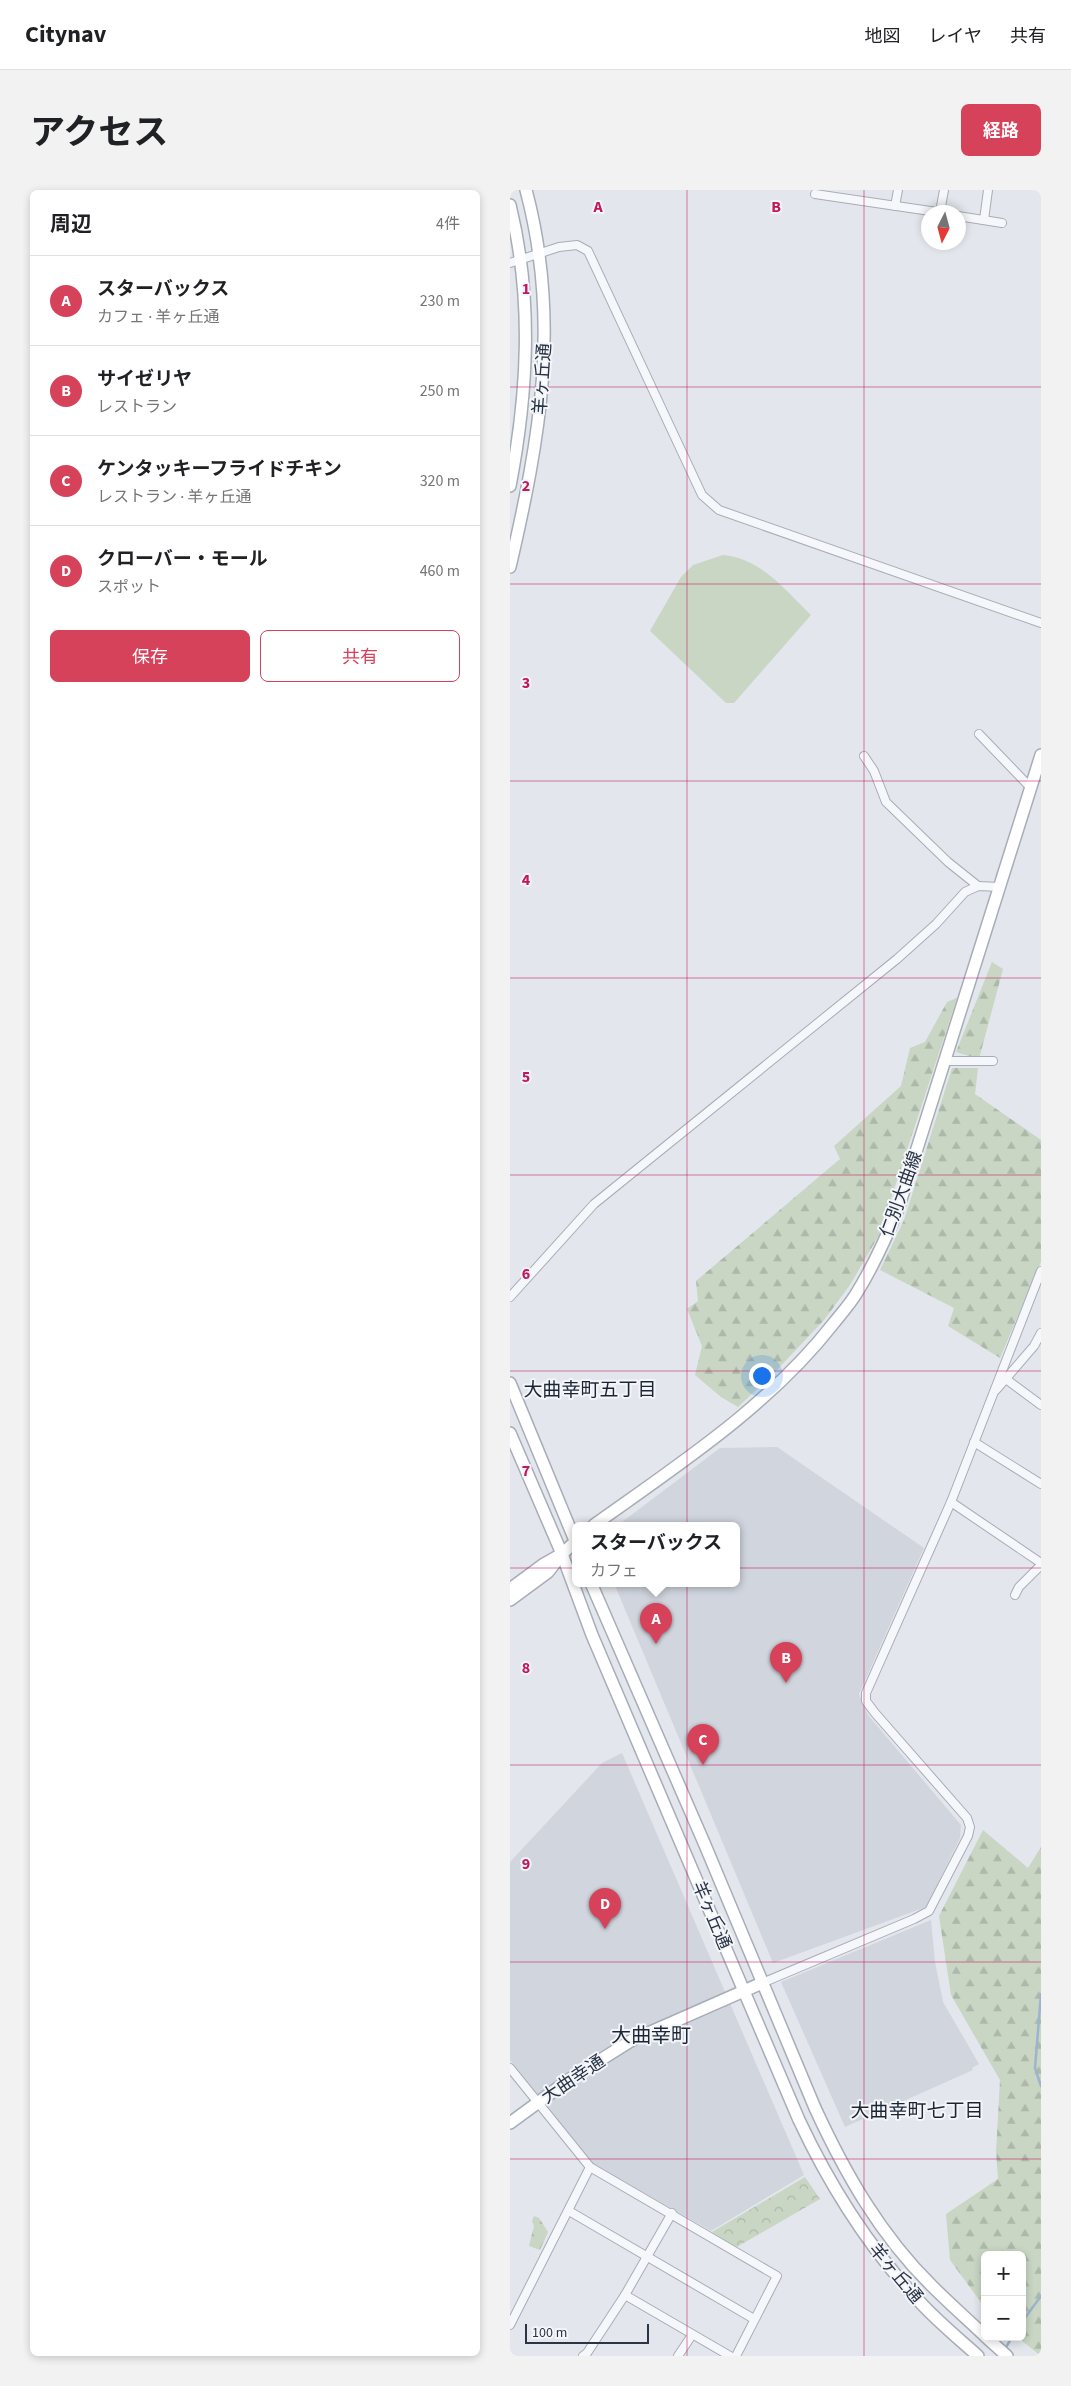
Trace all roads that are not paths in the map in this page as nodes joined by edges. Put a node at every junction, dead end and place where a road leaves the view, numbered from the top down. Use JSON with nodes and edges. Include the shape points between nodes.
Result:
{"nodes":[{"id":1,"x":526,"y":190,"type":"edge"},
{"id":2,"x":898,"y":190,"type":"edge"},
{"id":3,"x":944,"y":190,"type":"edge"},
{"id":4,"x":988,"y":190,"type":"edge"},
{"id":5,"x":836,"y":193,"type":"edge"},
{"id":6,"x":815,"y":194,"type":"dead end"},
{"id":7,"x":510,"y":205,"type":"edge"},
{"id":8,"x":941,"y":205,"type":"edge"},
{"id":9,"x":895,"y":206,"type":"junction"},
{"id":10,"x":921,"y":210,"type":"edge"},
{"id":11,"x":966,"y":217,"type":"edge"},
{"id":12,"x":984,"y":220,"type":"junction"},
{"id":13,"x":1002,"y":223,"type":"dead end"},
{"id":14,"x":540,"y":253,"type":"junction"},
{"id":15,"x":515,"y":261,"type":"edge"},
{"id":16,"x":510,"y":486,"type":"edge"},
{"id":17,"x":510,"y":567,"type":"edge"},
{"id":18,"x":1041,"y":623,"type":"edge"},
{"id":19,"x":980,"y":734,"type":"dead end"},
{"id":20,"x":1041,"y":755,"type":"edge"},
{"id":21,"x":864,"y":756,"type":"dead end"},
{"id":22,"x":1031,"y":788,"type":"junction"},
{"id":23,"x":978,"y":886,"type":"junction"},
{"id":24,"x":1000,"y":887,"type":"junction"},
{"id":25,"x":946,"y":1061,"type":"junction"},
{"id":26,"x":993,"y":1061,"type":"dead end"},
{"id":27,"x":1041,"y":1271,"type":"edge"},
{"id":28,"x":510,"y":1297,"type":"edge"},
{"id":29,"x":1041,"y":1333,"type":"edge"},
{"id":30,"x":1037,"y":1348,"type":"edge"},
{"id":31,"x":1006,"y":1379,"type":"junction"},
{"id":32,"x":510,"y":1383,"type":"edge"},
{"id":33,"x":992,"y":1395,"type":"junction"},
{"id":34,"x":1041,"y":1405,"type":"edge"},
{"id":35,"x":510,"y":1433,"type":"edge"},
{"id":36,"x":974,"y":1442,"type":"junction"},
{"id":37,"x":1041,"y":1484,"type":"edge"},
{"id":38,"x":951,"y":1502,"type":"junction"},
{"id":39,"x":598,"y":1522,"type":"edge"},
{"id":40,"x":572,"y":1532,"type":"edge"},
{"id":41,"x":572,"y":1545,"type":"edge"},
{"id":42,"x":562,"y":1554,"type":"junction"},
{"id":43,"x":1041,"y":1564,"type":"edge"},
{"id":44,"x":572,"y":1581,"type":"edge"},
{"id":45,"x":574,"y":1587,"type":"edge"},
{"id":46,"x":593,"y":1587,"type":"edge"},
{"id":47,"x":510,"y":1589,"type":"edge"},
{"id":48,"x":1015,"y":1594,"type":"dead end"},
{"id":49,"x":510,"y":1600,"type":"edge"},
{"id":50,"x":762,"y":1983,"type":"junction"},
{"id":51,"x":745,"y":1991,"type":"junction"},
{"id":52,"x":510,"y":2068,"type":"edge"},
{"id":53,"x":538,"y":2102,"type":"junction"},
{"id":54,"x":510,"y":2123,"type":"edge"},
{"id":55,"x":590,"y":2167,"type":"junction"},
{"id":56,"x":568,"y":2210,"type":"junction"},
{"id":57,"x":672,"y":2213,"type":"junction"},
{"id":58,"x":647,"y":2256,"type":"junction"},
{"id":59,"x":625,"y":2295,"type":"junction"},
{"id":60,"x":754,"y":2320,"type":"junction"},
{"id":61,"x":510,"y":2324,"type":"edge"},
{"id":62,"x":981,"y":2332,"type":"edge"},
{"id":63,"x":692,"y":2335,"type":"junction"},
{"id":64,"x":991,"y":2341,"type":"edge"},
{"id":65,"x":976,"y":2354,"type":"edge"},
{"id":66,"x":587,"y":2355,"type":"edge"},
{"id":67,"x":678,"y":2356,"type":"edge"},
{"id":68,"x":730,"y":2356,"type":"edge"},
{"id":69,"x":736,"y":2356,"type":"edge"},
{"id":70,"x":1007,"y":2356,"type":"edge"}],
"edges":[{"from":1,"to":14,"type":"main road","name":"羊ヶ丘通"},
{"from":2,"to":9,"type":"street"},
{"from":3,"to":8,"type":"street"},
{"from":4,"to":12,"type":"street"},
{"from":5,"to":6,"type":"street"},
{"from":5,"to":9,"type":"street"},
{"from":7,"to":15,"type":"main road","name":"羊ヶ丘通"},
{"from":9,"to":10,"type":"street"},
{"from":11,"to":12,"type":"street"},
{"from":12,"to":13,"type":"street"},
{"from":14,"to":15,"type":"street"},
{"from":14,"to":17,"type":"main road","name":"羊ヶ丘通","via":[[545,357],[541,407],[530,482]]},
{"from":14,"to":18,"type":"street","via":[[577,245],[588,251],[702,495],[718,510]]},
{"from":15,"to":16,"type":"main road","name":"羊ヶ丘通","via":[[526,319],[525,383]]},
{"from":19,"to":22,"type":"street"},
{"from":20,"to":22,"type":"main road","name":"仁別大曲線"},
{"from":21,"to":23,"type":"street","via":[[874,771],[886,802],[948,862]]},
{"from":22,"to":24,"type":"main road","name":"仁別大曲線"},
{"from":23,"to":24,"type":"street"},
{"from":23,"to":28,"type":"street","via":[[965,892],[897,959],[594,1204]]},
{"from":24,"to":25,"type":"main road","name":"仁別大曲線"},
{"from":25,"to":26,"type":"street"},
{"from":25,"to":39,"type":"main road","name":"仁別大曲線","via":[[898,1209],[856,1294],[816,1346],[766,1395],[683,1462]]},
{"from":27,"to":33,"type":"street"},
{"from":29,"to":30,"type":"street"},
{"from":30,"to":31,"type":"street"},
{"from":31,"to":33,"type":"street"},
{"from":31,"to":34,"type":"street"},
{"from":32,"to":40,"type":"main road"},
{"from":33,"to":36,"type":"street"},
{"from":35,"to":42,"type":"main road","name":"羊ヶ丘通"},
{"from":36,"to":37,"type":"street"},
{"from":36,"to":38,"type":"street"},
{"from":38,"to":43,"type":"street"},
{"from":38,"to":50,"type":"street","via":[[866,1694],[866,1701],[967,1818],[968,1836],[929,1910]]},
{"from":41,"to":42,"type":"main road"},
{"from":42,"to":44,"type":"main road","name":"羊ヶ丘通"},
{"from":42,"to":47,"type":"main road"},
{"from":42,"to":49,"type":"main road","via":[[548,1572]]},
{"from":43,"to":48,"type":"street"},
{"from":45,"to":51,"type":"main road","name":"羊ヶ丘通"},
{"from":46,"to":50,"type":"main road","name":"羊ヶ丘通"},
{"from":50,"to":51,"type":"main road","name":"大曲幸通"},
{"from":50,"to":62,"type":"main road","name":"羊ヶ丘通","via":[[815,2108],[849,2177],[871,2212],[931,2286]]},
{"from":51,"to":53,"type":"main road","name":"大曲幸通","via":[[642,2035],[598,2060]]},
{"from":51,"to":65,"type":"main road","name":"羊ヶ丘通","via":[[802,2128],[854,2221],[919,2302]]},
{"from":52,"to":53,"type":"street"},
{"from":53,"to":54,"type":"main road","name":"大曲幸通"},
{"from":53,"to":55,"type":"street"},
{"from":55,"to":56,"type":"street"},
{"from":55,"to":57,"type":"street"},
{"from":56,"to":58,"type":"street"},
{"from":56,"to":61,"type":"street"},
{"from":57,"to":58,"type":"street"},
{"from":57,"to":60,"type":"street","via":[[777,2276]]},
{"from":58,"to":59,"type":"street"},
{"from":58,"to":60,"type":"street"},
{"from":59,"to":63,"type":"street"},
{"from":59,"to":66,"type":"street"},
{"from":60,"to":69,"type":"street"},
{"from":63,"to":67,"type":"street"},
{"from":63,"to":68,"type":"street"},
{"from":64,"to":70,"type":"main road","name":"羊ヶ丘通"}]}
